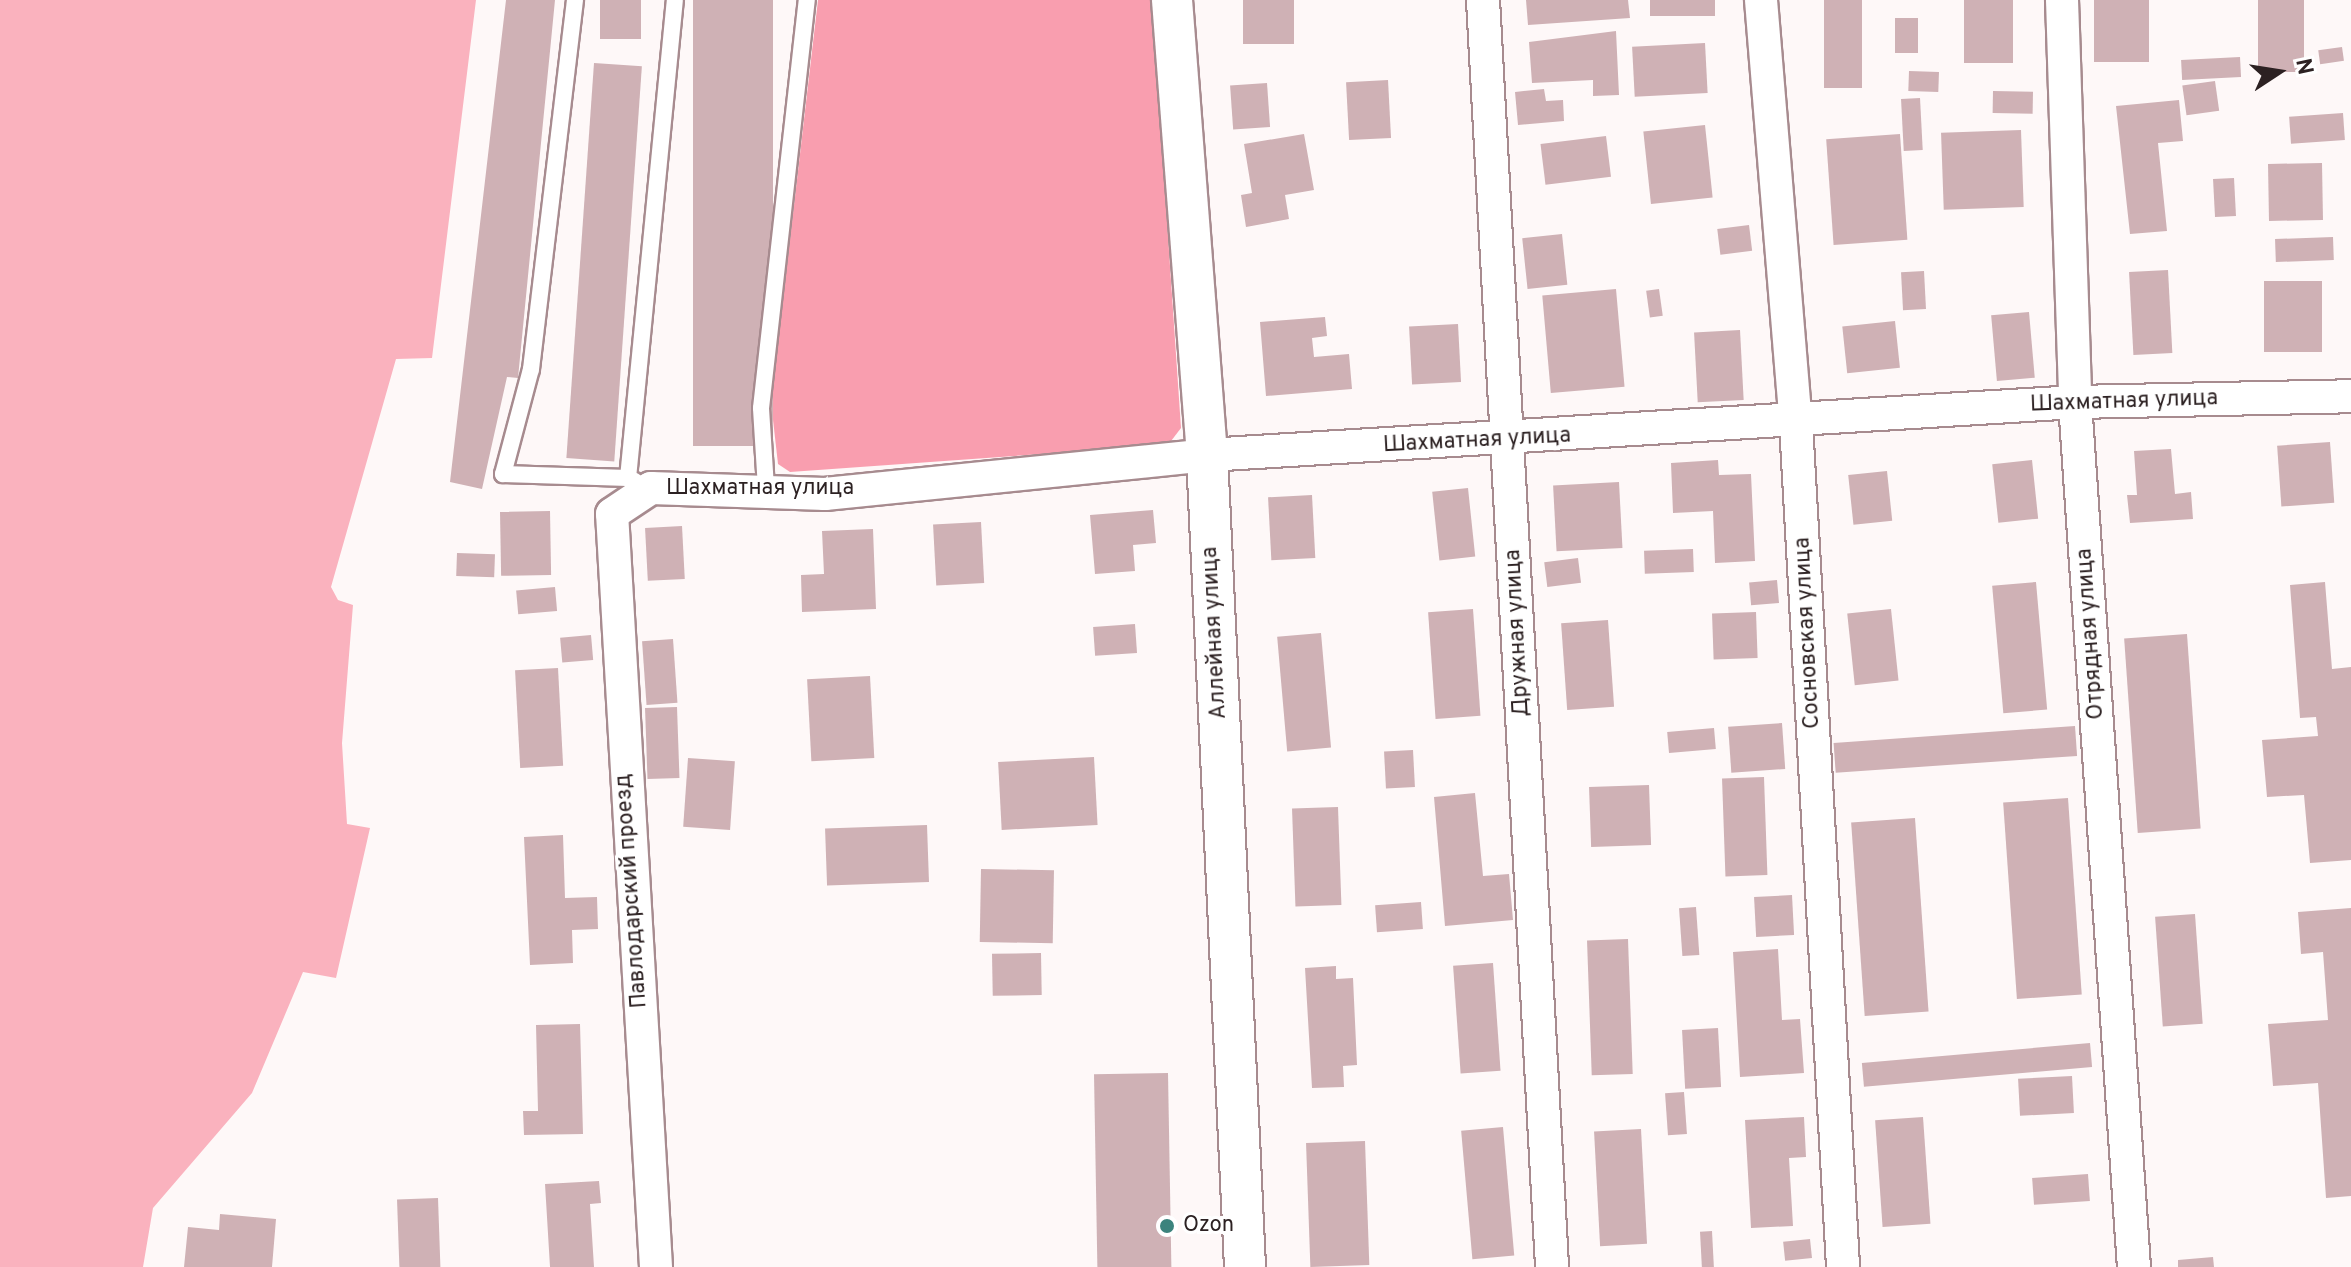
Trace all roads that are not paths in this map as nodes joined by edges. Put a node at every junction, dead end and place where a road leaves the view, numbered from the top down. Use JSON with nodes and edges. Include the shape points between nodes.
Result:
{"nodes":[{"id":1,"x":575,"y":0,"type":"edge"},
{"id":2,"x":675,"y":0,"type":"edge"},
{"id":3,"x":807,"y":0,"type":"edge"},
{"id":4,"x":1172,"y":0,"type":"edge"},
{"id":5,"x":1483,"y":0,"type":"edge"},
{"id":6,"x":1761,"y":0,"type":"edge"},
{"id":7,"x":2062,"y":0,"type":"edge"},
{"id":8,"x":2351,"y":396,"type":"edge"},
{"id":9,"x":2075,"y":402,"type":"junction"},
{"id":10,"x":1796,"y":423,"type":"junction"},
{"id":11,"x":1508,"y":439,"type":"junction"},
{"id":12,"x":1207,"y":455,"type":"junction"},
{"id":13,"x":640,"y":483,"type":"junction"},
{"id":14,"x":766,"y":488,"type":"junction"},
{"id":15,"x":612,"y":514,"type":"joint"},
{"id":16,"x":656,"y":1267,"type":"edge"},
{"id":17,"x":1245,"y":1267,"type":"edge"},
{"id":18,"x":1552,"y":1267,"type":"edge"},
{"id":19,"x":1843,"y":1267,"type":"edge"},
{"id":20,"x":2134,"y":1267,"type":"edge"}],
"edges":[{"from":1,"to":13,"type":"lane","via":[[531,369],[503,474]]},
{"from":2,"to":13,"type":"lane"},
{"from":3,"to":14,"type":"lane","via":[[761,408]]},
{"from":4,"to":12,"type":"street","name":"Аллейная улица"},
{"from":5,"to":11,"type":"street","name":"Дружная улица"},
{"from":6,"to":10,"type":"street","name":"Сосновская улица"},
{"from":7,"to":9,"type":"street","name":"Отрядная улица"},
{"from":8,"to":9,"type":"street","name":"Шахматная улица"},
{"from":9,"to":10,"type":"street","name":"Шахматная улица"},
{"from":9,"to":20,"type":"street","name":"Отрядная улица"},
{"from":10,"to":11,"type":"street","name":"Шахматная улица"},
{"from":10,"to":19,"type":"street","name":"Сосновская улица"},
{"from":11,"to":12,"type":"street","name":"Шахматная улица"},
{"from":11,"to":18,"type":"street","name":"Дружная улица"},
{"from":12,"to":14,"type":"street","name":"Шахматная улица","via":[[825,494]]},
{"from":12,"to":17,"type":"street","name":"Аллейная улица"},
{"from":13,"to":14,"type":"street","name":"Шахматная улица"},
{"from":13,"to":15,"type":"street","name":"Шахматная улица"},
{"from":15,"to":16,"type":"street","name":"Павлодарский проезд"}]}
